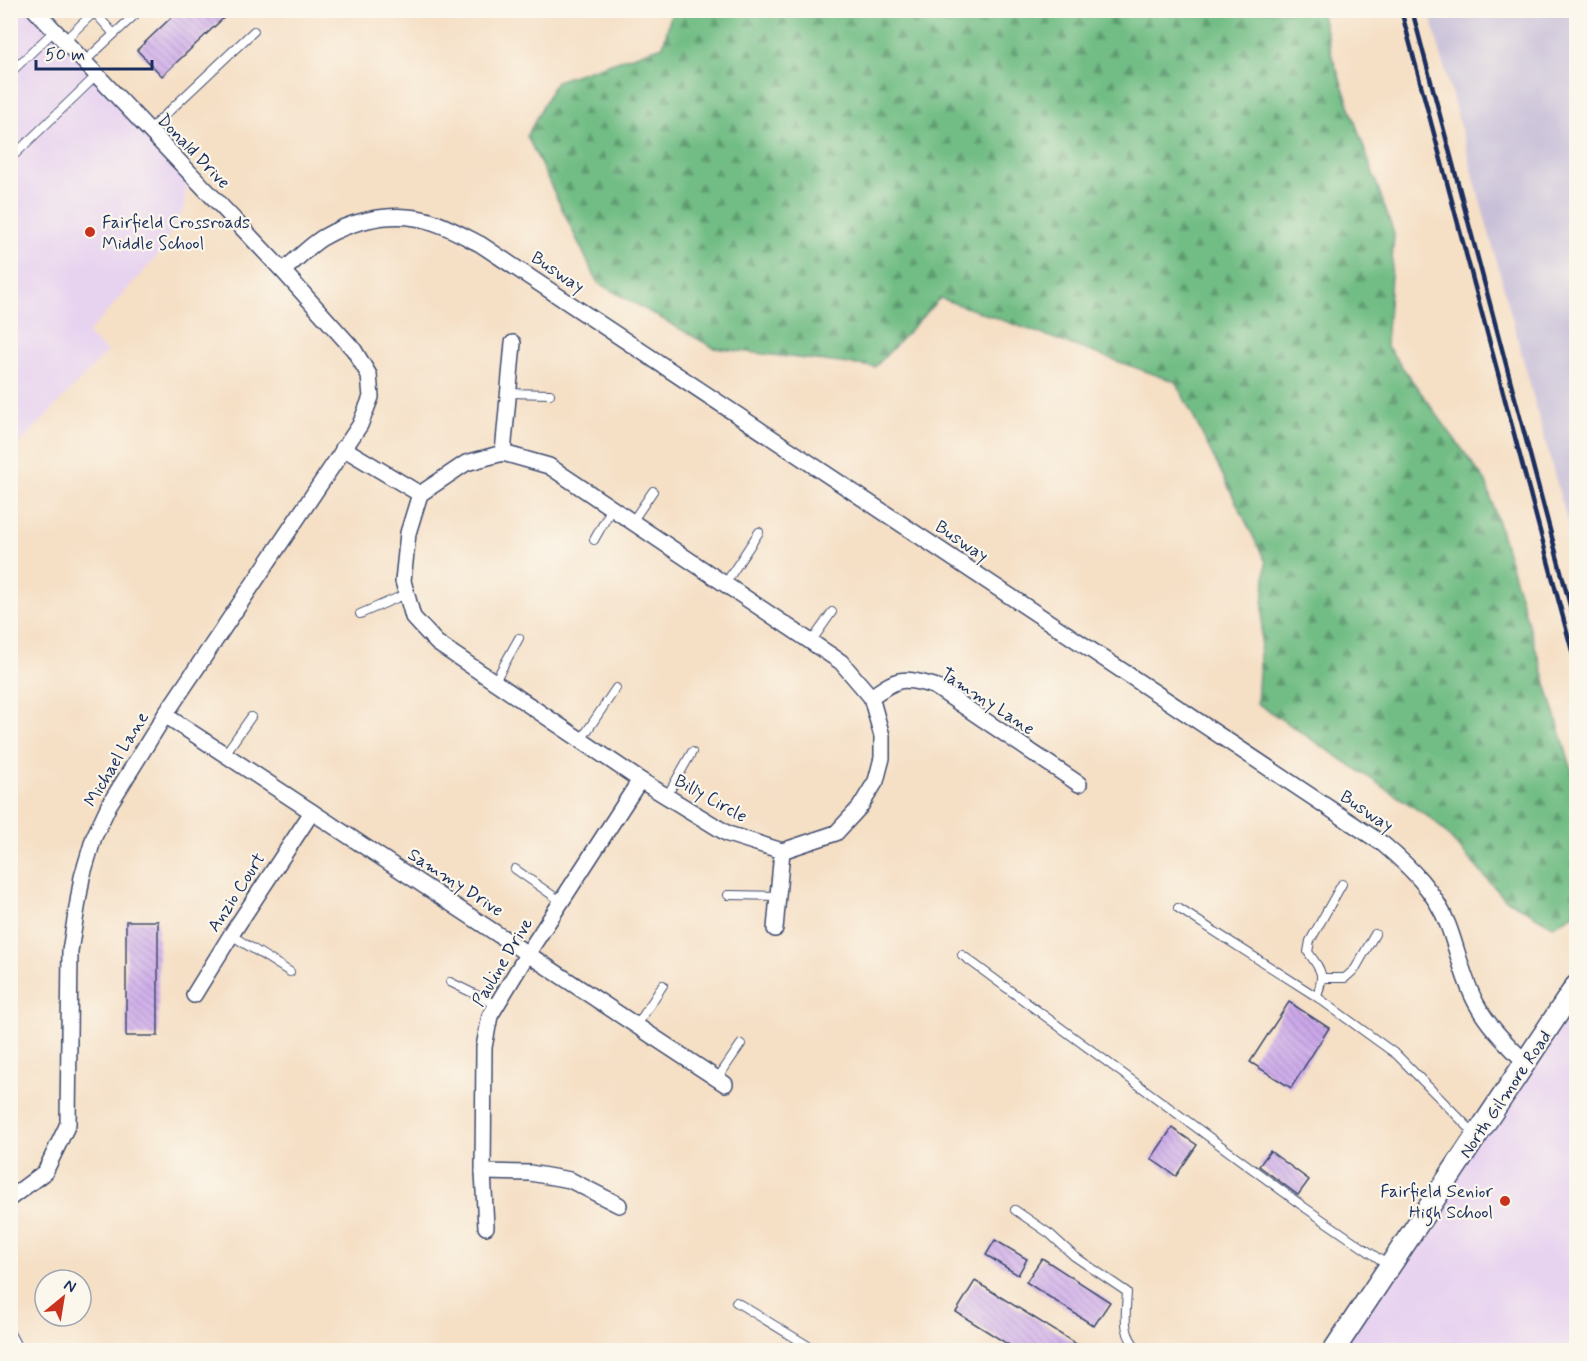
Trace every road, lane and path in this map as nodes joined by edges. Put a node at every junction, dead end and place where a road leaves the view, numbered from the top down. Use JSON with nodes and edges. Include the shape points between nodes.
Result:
{"nodes":[{"id":1,"x":34,"y":10,"type":"edge"},
{"id":2,"x":140,"y":10,"type":"edge"},
{"id":3,"x":254,"y":32,"type":"dead end"},
{"id":4,"x":114,"y":34,"type":"junction"},
{"id":5,"x":59,"y":36,"type":"junction"},
{"id":6,"x":84,"y":62,"type":"junction"},
{"id":7,"x":10,"y":73,"type":"edge"},
{"id":8,"x":96,"y":76,"type":"junction"},
{"id":9,"x":148,"y":131,"type":"junction"},
{"id":10,"x":10,"y":159,"type":"edge"},
{"id":11,"x":283,"y":271,"type":"junction"},
{"id":12,"x":513,"y":342,"type":"dead end"},
{"id":13,"x":369,"y":375,"type":"joint"},
{"id":14,"x":509,"y":393,"type":"junction"},
{"id":15,"x":550,"y":394,"type":"dead end"},
{"id":16,"x":343,"y":448,"type":"junction"},
{"id":17,"x":503,"y":453,"type":"junction"},
{"id":18,"x":653,"y":491,"type":"dead end"},
{"id":19,"x":420,"y":494,"type":"junction"},
{"id":20,"x":612,"y":508,"type":"junction"},
{"id":21,"x":632,"y":522,"type":"junction"},
{"id":22,"x":759,"y":532,"type":"dead end"},
{"id":23,"x":594,"y":540,"type":"dead end"},
{"id":24,"x":725,"y":584,"type":"junction"},
{"id":25,"x":406,"y":594,"type":"junction"},
{"id":26,"x":832,"y":612,"type":"dead end"},
{"id":27,"x":360,"y":614,"type":"dead end"},
{"id":28,"x":519,"y":638,"type":"dead end"},
{"id":29,"x":811,"y":642,"type":"junction"},
{"id":30,"x":495,"y":681,"type":"junction"},
{"id":31,"x":615,"y":688,"type":"dead end"},
{"id":32,"x":871,"y":697,"type":"junction"},
{"id":33,"x":165,"y":715,"type":"junction"},
{"id":34,"x":251,"y":717,"type":"dead end"},
{"id":35,"x":582,"y":740,"type":"junction"},
{"id":36,"x":692,"y":752,"type":"dead end"},
{"id":37,"x":225,"y":754,"type":"junction"},
{"id":38,"x":640,"y":780,"type":"junction"},
{"id":39,"x":1079,"y":784,"type":"dead end"},
{"id":40,"x":667,"y":796,"type":"junction"},
{"id":41,"x":312,"y":812,"type":"junction"},
{"id":42,"x":782,"y":852,"type":"junction"},
{"id":43,"x":515,"y":869,"type":"dead end"},
{"id":44,"x":1342,"y":884,"type":"dead end"},
{"id":45,"x":728,"y":895,"type":"dead end"},
{"id":46,"x":778,"y":896,"type":"junction"},
{"id":47,"x":562,"y":902,"type":"junction"},
{"id":48,"x":1178,"y":908,"type":"dead end"},
{"id":49,"x":775,"y":929,"type":"dead end"},
{"id":50,"x":1375,"y":934,"type":"dead end"},
{"id":51,"x":231,"y":935,"type":"junction"},
{"id":52,"x":528,"y":953,"type":"junction"},
{"id":53,"x":962,"y":956,"type":"dead end"},
{"id":54,"x":290,"y":972,"type":"dead end"},
{"id":55,"x":1322,"y":978,"type":"junction"},
{"id":56,"x":450,"y":982,"type":"dead end"},
{"id":57,"x":663,"y":986,"type":"dead end"},
{"id":58,"x":1576,"y":986,"type":"edge"},
{"id":59,"x":194,"y":995,"type":"dead end"},
{"id":60,"x":1317,"y":997,"type":"junction"},
{"id":61,"x":497,"y":1005,"type":"junction"},
{"id":62,"x":637,"y":1025,"type":"junction"},
{"id":63,"x":741,"y":1044,"type":"dead end"},
{"id":64,"x":1526,"y":1063,"type":"junction"},
{"id":65,"x":721,"y":1081,"type":"joint"},
{"id":66,"x":1477,"y":1136,"type":"junction"},
{"id":67,"x":483,"y":1172,"type":"junction"},
{"id":68,"x":10,"y":1198,"type":"edge"},
{"id":69,"x":619,"y":1205,"type":"dead end"},
{"id":70,"x":1016,"y":1210,"type":"dead end"},
{"id":71,"x":486,"y":1227,"type":"dead end"},
{"id":72,"x":1390,"y":1266,"type":"junction"},
{"id":73,"x":736,"y":1302,"type":"dead end"},
{"id":74,"x":10,"y":1333,"type":"edge"},
{"id":75,"x":18,"y":1350,"type":"edge"},
{"id":76,"x":815,"y":1350,"type":"edge"},
{"id":77,"x":1139,"y":1350,"type":"edge"},
{"id":78,"x":1334,"y":1350,"type":"edge"}],
"edges":[{"from":1,"to":5,"type":"street","name":"Donald Drive"},
{"from":2,"to":4,"type":"lane"},
{"from":3,"to":9,"type":"lane"},
{"from":4,"to":5,"type":"lane","via":[[96,14]]},
{"from":4,"to":6,"type":"lane"},
{"from":5,"to":6,"type":"street","name":"Donald Drive"},
{"from":5,"to":7,"type":"lane"},
{"from":6,"to":8,"type":"street","name":"Donald Drive"},
{"from":8,"to":9,"type":"street","name":"Donald Drive"},
{"from":8,"to":10,"type":"lane"},
{"from":9,"to":11,"type":"street","name":"Donald Drive"},
{"from":11,"to":13,"type":"street","name":"Donald Drive","via":[[354,350]]},
{"from":11,"to":64,"type":"street","name":"Busway","via":[[320,239],[351,223],[384,218],[416,218],[480,244],[1383,844],[1409,866],[1435,900],[1449,926],[1476,1005]]},
{"from":12,"to":14,"type":"street"},
{"from":13,"to":16,"type":"street","name":"Michael Lane","via":[[371,397],[360,425]]},
{"from":14,"to":15,"type":"lane"},
{"from":14,"to":17,"type":"street"},
{"from":16,"to":19,"type":"street"},
{"from":16,"to":33,"type":"street","name":"Michael Lane"},
{"from":17,"to":19,"type":"street","via":[[466,463]]},
{"from":17,"to":20,"type":"street","via":[[549,466]]},
{"from":18,"to":21,"type":"lane"},
{"from":19,"to":25,"type":"street","name":"Billy Circle","via":[[408,533],[403,581]]},
{"from":20,"to":21,"type":"street"},
{"from":20,"to":23,"type":"lane"},
{"from":21,"to":24,"type":"street"},
{"from":22,"to":24,"type":"lane"},
{"from":24,"to":29,"type":"street"},
{"from":25,"to":27,"type":"lane"},
{"from":25,"to":30,"type":"street","name":"Billy Circle","via":[[413,617],[437,643]]},
{"from":26,"to":29,"type":"lane"},
{"from":28,"to":30,"type":"lane"},
{"from":29,"to":32,"type":"street","via":[[841,662]]},
{"from":30,"to":35,"type":"street","name":"Billy Circle"},
{"from":31,"to":35,"type":"lane"},
{"from":32,"to":39,"type":"street","name":"Tammy Lane","via":[[889,684],[907,679],[934,686]]},
{"from":32,"to":42,"type":"street","via":[[882,736],[876,781],[860,807],[836,833]]},
{"from":33,"to":37,"type":"street","name":"Sammy Drive"},
{"from":33,"to":68,"type":"street","name":"Michael Lane","via":[[109,805],[82,877],[70,951],[68,1124],[45,1172]]},
{"from":34,"to":37,"type":"lane"},
{"from":35,"to":38,"type":"street","name":"Billy Circle"},
{"from":36,"to":40,"type":"lane"},
{"from":37,"to":41,"type":"street","name":"Sammy Drive"},
{"from":38,"to":40,"type":"street","name":"Billy Circle"},
{"from":38,"to":47,"type":"street","name":"Pauline Drive"},
{"from":40,"to":42,"type":"street","name":"Billy Circle","via":[[728,834]]},
{"from":41,"to":51,"type":"street","name":"Anzio Court"},
{"from":41,"to":52,"type":"street","name":"Sammy Drive"},
{"from":42,"to":46,"type":"street"},
{"from":43,"to":47,"type":"lane"},
{"from":44,"to":55,"type":"lane","via":[[1310,941],[1308,952]]},
{"from":45,"to":46,"type":"lane"},
{"from":46,"to":49,"type":"street"},
{"from":47,"to":52,"type":"street","name":"Pauline Drive"},
{"from":48,"to":60,"type":"lane"},
{"from":50,"to":55,"type":"lane","via":[[1355,969],[1345,978]]},
{"from":51,"to":54,"type":"lane"},
{"from":51,"to":59,"type":"street","name":"Anzio Court"},
{"from":52,"to":61,"type":"street","name":"Pauline Drive"},
{"from":52,"to":62,"type":"street","name":"Sammy Drive"},
{"from":53,"to":72,"type":"lane"},
{"from":55,"to":60,"type":"lane"},
{"from":56,"to":61,"type":"lane"},
{"from":57,"to":62,"type":"lane"},
{"from":58,"to":64,"type":"street","name":"North Gilmore Road"},
{"from":60,"to":66,"type":"lane","via":[[1397,1055]]},
{"from":61,"to":67,"type":"street","name":"Pauline Drive","via":[[490,1016],[484,1047]]},
{"from":62,"to":65,"type":"street","name":"Sammy Drive"},
{"from":63,"to":65,"type":"lane"},
{"from":64,"to":66,"type":"street","name":"North Gilmore Road"},
{"from":66,"to":72,"type":"street","name":"North Gilmore Road"},
{"from":67,"to":69,"type":"street","via":[[530,1173],[570,1180]]},
{"from":67,"to":71,"type":"street","name":"Pauline Drive"},
{"from":70,"to":77,"type":"lane","via":[[1127,1292],[1124,1324],[1131,1344]]},
{"from":72,"to":78,"type":"street","name":"North Gilmore Road"},
{"from":73,"to":76,"type":"lane"},
{"from":74,"to":75,"type":"lane"}]}
